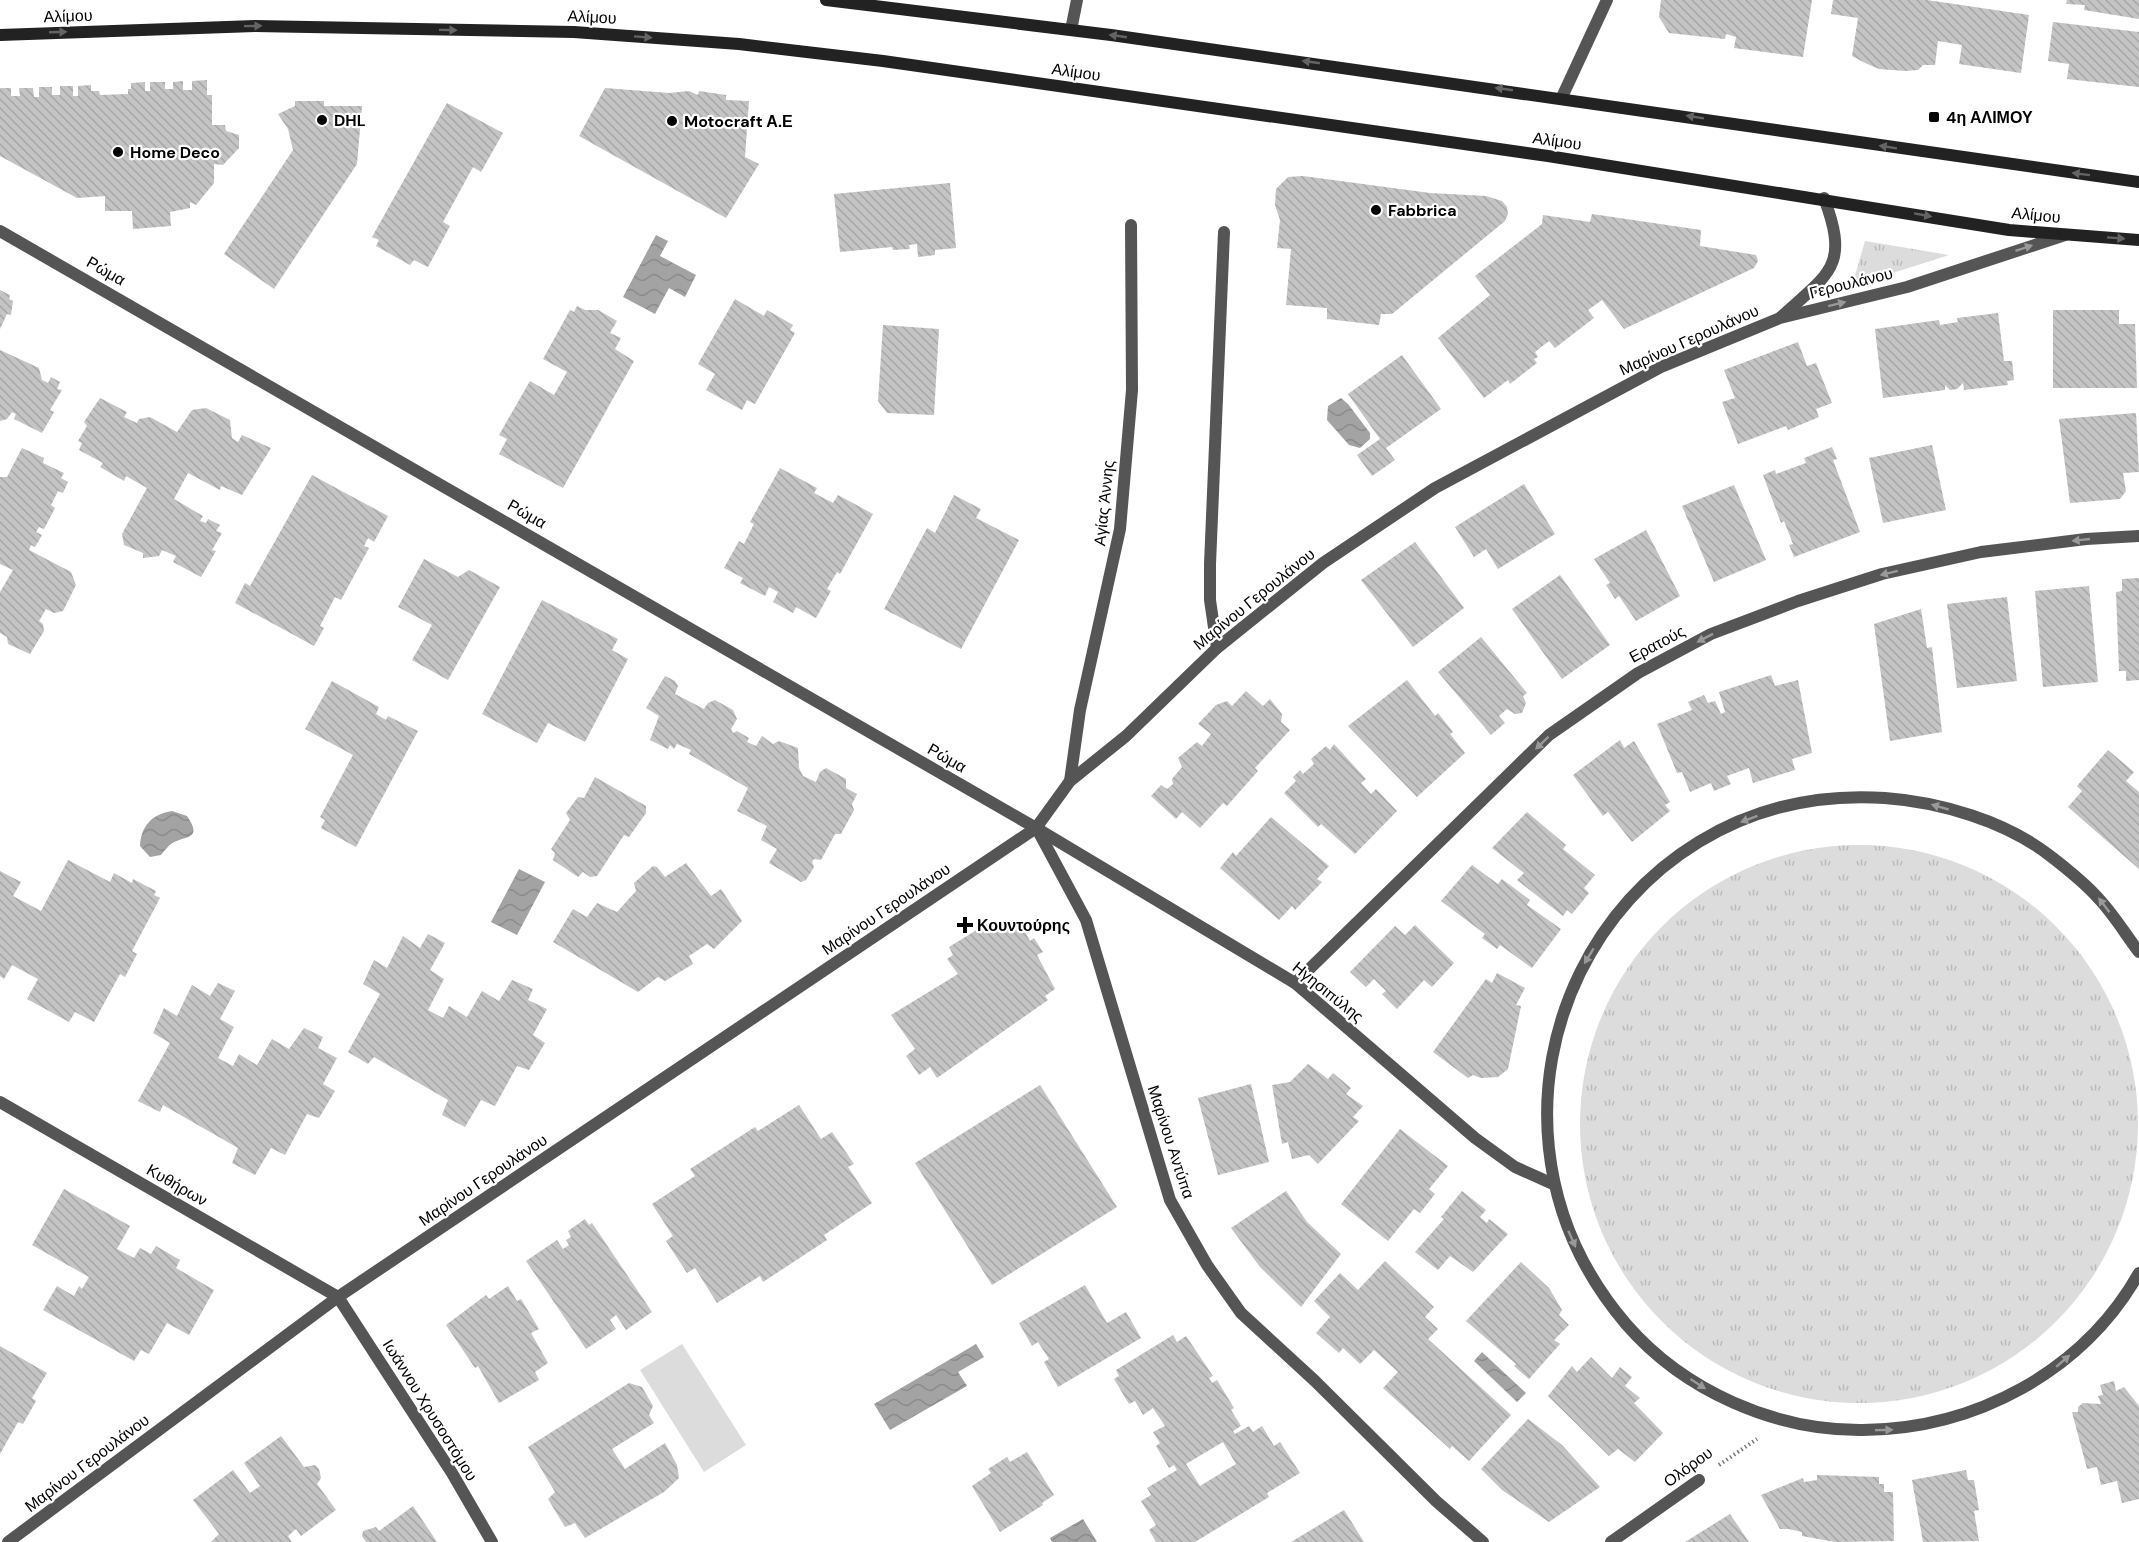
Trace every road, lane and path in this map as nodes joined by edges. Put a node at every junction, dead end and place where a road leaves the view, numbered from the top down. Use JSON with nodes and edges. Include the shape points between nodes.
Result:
{"nodes":[{"id":1,"x":826,"y":0,"type":"edge"},
{"id":2,"x":1077,"y":0,"type":"edge"},
{"id":3,"x":1607,"y":0,"type":"edge"},
{"id":4,"x":912,"y":4,"type":"edge"},
{"id":5,"x":1071,"y":30,"type":"junction"},
{"id":6,"x":0,"y":35,"type":"edge"},
{"id":7,"x":1562,"y":97,"type":"junction"},
{"id":8,"x":2139,"y":182,"type":"edge"},
{"id":9,"x":1824,"y":198,"type":"junction"},
{"id":10,"x":1131,"y":225,"type":"dead end"},
{"id":11,"x":0,"y":231,"type":"edge"},
{"id":12,"x":1224,"y":232,"type":"dead end"},
{"id":13,"x":2065,"y":235,"type":"junction"},
{"id":14,"x":2139,"y":240,"type":"edge"},
{"id":15,"x":1780,"y":318,"type":"junction"},
{"id":16,"x":2139,"y":536,"type":"edge"},
{"id":17,"x":1217,"y":648,"type":"junction"},
{"id":18,"x":1070,"y":781,"type":"junction"},
{"id":19,"x":1036,"y":828,"type":"junction"},
{"id":20,"x":2139,"y":952,"type":"edge"},
{"id":21,"x":1295,"y":983,"type":"junction"},
{"id":22,"x":0,"y":1102,"type":"edge"},
{"id":23,"x":1553,"y":1184,"type":"junction"},
{"id":24,"x":2139,"y":1273,"type":"edge"},
{"id":25,"x":338,"y":1297,"type":"junction"},
{"id":26,"x":1785,"y":1421,"type":"junction"},
{"id":27,"x":1699,"y":1480,"type":"joint"},
{"id":28,"x":8,"y":1542,"type":"edge"},
{"id":29,"x":492,"y":1542,"type":"edge"},
{"id":30,"x":1483,"y":1542,"type":"edge"},
{"id":31,"x":1611,"y":1542,"type":"edge"}],
"edges":[{"from":1,"to":4,"type":"main road"},
{"from":2,"to":5,"type":"street"},
{"from":3,"to":7,"type":"street"},
{"from":4,"to":5,"type":"main road"},
{"from":7,"to":5,"type":"main road","one_way":true},
{"from":6,"to":9,"type":"main road","name":"Αλίμου","one_way":true,"via":[[255,26],[574,32],[739,44],[955,71]]},
{"from":8,"to":7,"type":"main road","one_way":true},
{"from":9,"to":13,"type":"main road","name":"Αλίμου","one_way":true,"via":[[2009,230]]},
{"from":9,"to":15,"type":"street","name":"Γερουλάνου","via":[[1835,228],[1834,264]]},
{"from":10,"to":18,"type":"street","name":"Αγίας Άννης","via":[[1132,390],[1120,529],[1080,710]]},
{"from":11,"to":19,"type":"street","name":"Ρώμα"},
{"from":12,"to":17,"type":"street","via":[[1210,582]]},
{"from":13,"to":14,"type":"main road","name":"Αλίμου","one_way":true},
{"from":15,"to":13,"type":"street","name":"Γερουλάνου","one_way":true,"via":[[1907,287]]},
{"from":15,"to":17,"type":"street","name":"Μαρίνου Γερουλάνου","via":[[1661,367],[1435,488],[1323,563]]},
{"from":16,"to":21,"type":"street","name":"Ερατούς","one_way":true,"via":[[1982,552],[1882,574],[1712,634],[1638,673],[1549,735]]},
{"from":17,"to":18,"type":"street","name":"Μαρίνου Γερουλάνου","via":[[1126,736]]},
{"from":18,"to":19,"type":"street","name":"Μαρίνου Γερουλάνου"},
{"from":19,"to":21,"type":"street","name":"Ηγησιπύλης"},
{"from":19,"to":25,"type":"street","name":"Μαρίνου Γερουλάνου"},
{"from":19,"to":30,"type":"street","name":"Μαρίνου Αντύπα","via":[[1086,920],[1170,1200],[1207,1265],[1241,1313]]},
{"from":20,"to":23,"type":"street","one_way":true,"via":[[2098,897],[2045,852],[1984,819],[1917,800],[1848,796],[1780,807],[1715,832],[1658,871],[1610,921],[1574,981],[1552,1047],[1545,1116]]},
{"from":21,"to":23,"type":"street","name":"Ηγησιπύλης","via":[[1474,1138],[1515,1167]]},
{"from":22,"to":25,"type":"street","name":"Κυθήρων"},
{"from":23,"to":26,"type":"street","one_way":true,"via":[[1584,1265],[1607,1302],[1636,1335],[1704,1389]]},
{"from":26,"to":24,"type":"street","one_way":true,"via":[[1839,1430],[1895,1430],[1949,1420],[2001,1400],[2049,1373],[2091,1337],[2127,1295]]},
{"from":25,"to":28,"type":"street","name":"Μαρίνου Γερουλάνου"},
{"from":25,"to":29,"type":"street","name":"Ιωάννου Χρυσοστόμου"},
{"from":26,"to":27,"type":"path","name":"Ολόρου"},
{"from":27,"to":31,"type":"street","name":"Ολόρου"}]}
